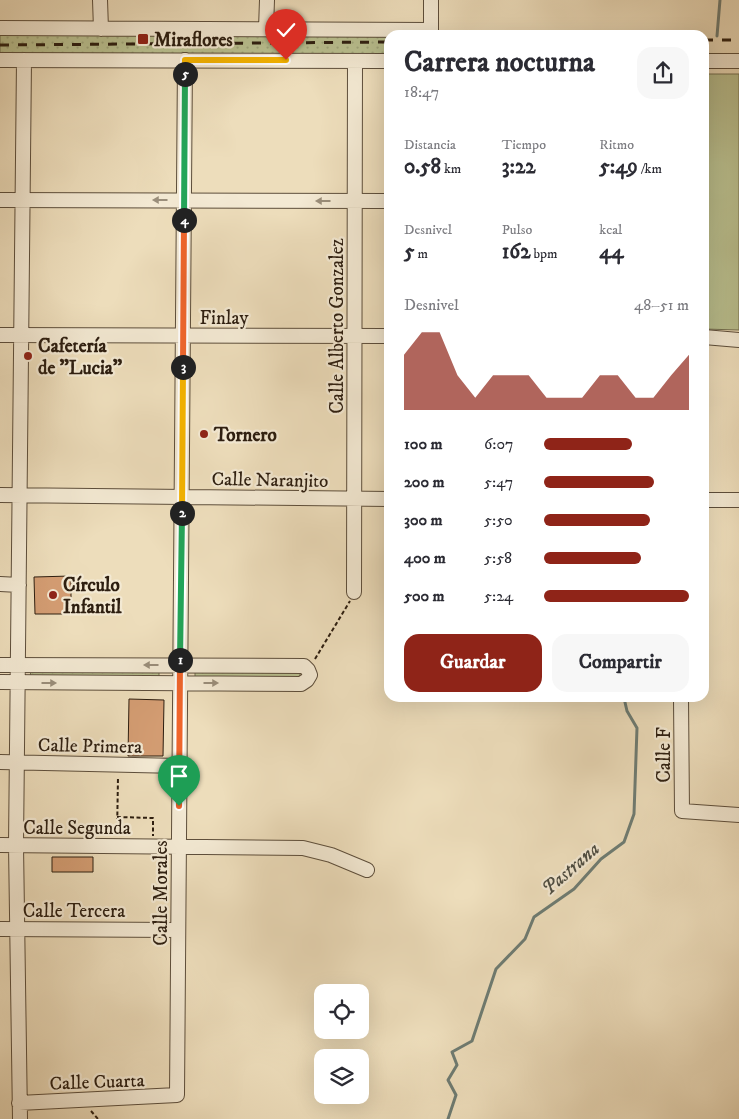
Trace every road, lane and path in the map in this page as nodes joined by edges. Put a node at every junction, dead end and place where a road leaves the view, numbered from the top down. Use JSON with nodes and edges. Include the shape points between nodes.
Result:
{"nodes":[{"id":1,"x":100,"y":0,"type":"edge"},
{"id":2,"x":267,"y":0,"type":"edge"},
{"id":3,"x":431,"y":0,"type":"edge"},
{"id":4,"x":0,"y":28,"type":"edge"},
{"id":5,"x":101,"y":29,"type":"junction"},
{"id":6,"x":266,"y":29,"type":"junction"},
{"id":7,"x":0,"y":60,"type":"edge"},
{"id":8,"x":24,"y":60,"type":"junction"},
{"id":9,"x":185,"y":60,"type":"junction"},
{"id":10,"x":355,"y":61,"type":"junction"},
{"id":11,"x":384,"y":61,"type":"edge"},
{"id":12,"x":709,"y":61,"type":"edge"},
{"id":13,"x":739,"y":61,"type":"edge"},
{"id":14,"x":0,"y":200,"type":"edge"},
{"id":15,"x":22,"y":200,"type":"junction"},
{"id":16,"x":184,"y":201,"type":"junction"},
{"id":17,"x":355,"y":201,"type":"junction"},
{"id":18,"x":384,"y":201,"type":"edge"},
{"id":19,"x":0,"y":335,"type":"edge"},
{"id":20,"x":21,"y":335,"type":"junction"},
{"id":21,"x":183,"y":336,"type":"junction"},
{"id":22,"x":355,"y":336,"type":"junction"},
{"id":23,"x":384,"y":336,"type":"edge"},
{"id":24,"x":709,"y":337,"type":"edge"},
{"id":25,"x":739,"y":340,"type":"edge"},
{"id":26,"x":0,"y":495,"type":"edge"},
{"id":27,"x":20,"y":496,"type":"junction"},
{"id":28,"x":182,"y":497,"type":"junction"},
{"id":29,"x":354,"y":499,"type":"junction"},
{"id":30,"x":384,"y":500,"type":"edge"},
{"id":31,"x":709,"y":500,"type":"edge"},
{"id":32,"x":739,"y":500,"type":"edge"},
{"id":33,"x":0,"y":584,"type":"edge"},
{"id":34,"x":19,"y":585,"type":"junction"},
{"id":35,"x":354,"y":592,"type":"joint"},
{"id":36,"x":0,"y":665,"type":"edge"},
{"id":37,"x":18,"y":665,"type":"junction"},
{"id":38,"x":180,"y":665,"type":"junction"},
{"id":39,"x":308,"y":670,"type":"junction"},
{"id":40,"x":0,"y":682,"type":"edge"},
{"id":41,"x":19,"y":682,"type":"junction"},
{"id":42,"x":180,"y":683,"type":"junction"},
{"id":43,"x":681,"y":702,"type":"edge"},
{"id":44,"x":0,"y":762,"type":"edge"},
{"id":45,"x":17,"y":762,"type":"junction"},
{"id":46,"x":118,"y":765,"type":"junction"},
{"id":47,"x":179,"y":766,"type":"junction"},
{"id":48,"x":739,"y":815,"type":"edge"},
{"id":49,"x":117,"y":817,"type":"junction"},
{"id":50,"x":0,"y":845,"type":"edge"},
{"id":51,"x":16,"y":845,"type":"junction"},
{"id":52,"x":117,"y":846,"type":"junction"},
{"id":53,"x":153,"y":846,"type":"junction"},
{"id":54,"x":179,"y":846,"type":"junction"},
{"id":55,"x":367,"y":870,"type":"dead end"},
{"id":56,"x":0,"y":929,"type":"edge"},
{"id":57,"x":16,"y":929,"type":"junction"},
{"id":58,"x":178,"y":930,"type":"junction"},
{"id":59,"x":177,"y":1095,"type":"joint"},
{"id":60,"x":19,"y":1103,"type":"junction"},
{"id":61,"x":20,"y":1119,"type":"edge"}],
"edges":[{"from":1,"to":5,"type":"street"},
{"from":2,"to":6,"type":"street"},
{"from":3,"to":6,"type":"street","via":[[431,30]]},
{"from":4,"to":5,"type":"street"},
{"from":5,"to":6,"type":"street"},
{"from":7,"to":8,"type":"street"},
{"from":8,"to":9,"type":"street"},
{"from":8,"to":15,"type":"street"},
{"from":9,"to":10,"type":"street"},
{"from":9,"to":16,"type":"street","name":"Calle Morales"},
{"from":10,"to":11,"type":"street"},
{"from":10,"to":17,"type":"street","name":"Calle Alberto Gonzalez"},
{"from":12,"to":13,"type":"street"},
{"from":14,"to":15,"type":"street"},
{"from":16,"to":15,"type":"street","one_way":true},
{"from":15,"to":20,"type":"street"},
{"from":17,"to":16,"type":"street","one_way":true},
{"from":16,"to":21,"type":"street","name":"Calle Morales"},
{"from":17,"to":18,"type":"street"},
{"from":17,"to":22,"type":"street","name":"Calle Alberto Gonzalez"},
{"from":19,"to":20,"type":"street","name":"Finlay"},
{"from":20,"to":21,"type":"street","name":"Finlay"},
{"from":20,"to":27,"type":"street"},
{"from":21,"to":22,"type":"street","name":"Finlay"},
{"from":21,"to":28,"type":"street","name":"Calle Morales"},
{"from":22,"to":23,"type":"street","name":"Finlay"},
{"from":22,"to":29,"type":"street","name":"Calle Alberto Gonzalez"},
{"from":24,"to":25,"type":"street"},
{"from":26,"to":27,"type":"street","name":"Calle Naranjito"},
{"from":27,"to":28,"type":"street","name":"Calle Naranjito"},
{"from":27,"to":34,"type":"street"},
{"from":28,"to":29,"type":"street","name":"Calle Naranjito"},
{"from":28,"to":38,"type":"street","name":"Calle Morales"},
{"from":29,"to":30,"type":"street","name":"Calle Naranjito"},
{"from":29,"to":35,"type":"street","name":"Calle Alberto Gonzalez"},
{"from":31,"to":32,"type":"street"},
{"from":33,"to":34,"type":"street"},
{"from":34,"to":37,"type":"street"},
{"from":35,"to":39,"type":"path","via":[[346,612]]},
{"from":36,"to":37,"type":"street"},
{"from":38,"to":37,"type":"street","one_way":true},
{"from":37,"to":41,"type":"street"},
{"from":38,"to":39,"type":"street","via":[[304,666]]},
{"from":38,"to":42,"type":"street","name":"Calle Morales"},
{"from":42,"to":39,"type":"street","one_way":true,"via":[[301,684],[310,675]]},
{"from":40,"to":41,"type":"street"},
{"from":41,"to":42,"type":"street","one_way":true},
{"from":41,"to":45,"type":"street"},
{"from":42,"to":47,"type":"street","name":"Calle Morales"},
{"from":43,"to":48,"type":"street","name":"Calle F","via":[[682,811]]},
{"from":44,"to":45,"type":"street","name":"Calle Primera"},
{"from":45,"to":46,"type":"street","name":"Calle Primera"},
{"from":45,"to":51,"type":"street"},
{"from":46,"to":47,"type":"street","name":"Calle Primera"},
{"from":46,"to":49,"type":"path"},
{"from":47,"to":54,"type":"street","name":"Calle Morales"},
{"from":49,"to":52,"type":"path"},
{"from":49,"to":53,"type":"path","via":[[153,818]]},
{"from":50,"to":51,"type":"street","name":"Calle Segunda"},
{"from":51,"to":52,"type":"street","name":"Calle Segunda"},
{"from":51,"to":57,"type":"street"},
{"from":52,"to":53,"type":"street","name":"Calle Segunda"},
{"from":53,"to":54,"type":"street","name":"Calle Segunda"},
{"from":54,"to":55,"type":"street","name":"Calle Segunda","via":[[303,848]]},
{"from":54,"to":58,"type":"street","name":"Calle Morales"},
{"from":56,"to":57,"type":"street","name":"Calle Tercera"},
{"from":57,"to":58,"type":"street","name":"Calle Tercera"},
{"from":57,"to":60,"type":"street"},
{"from":58,"to":59,"type":"street","name":"Calle Morales"},
{"from":59,"to":60,"type":"street","name":"Calle Cuarta"},
{"from":60,"to":61,"type":"street"}]}
